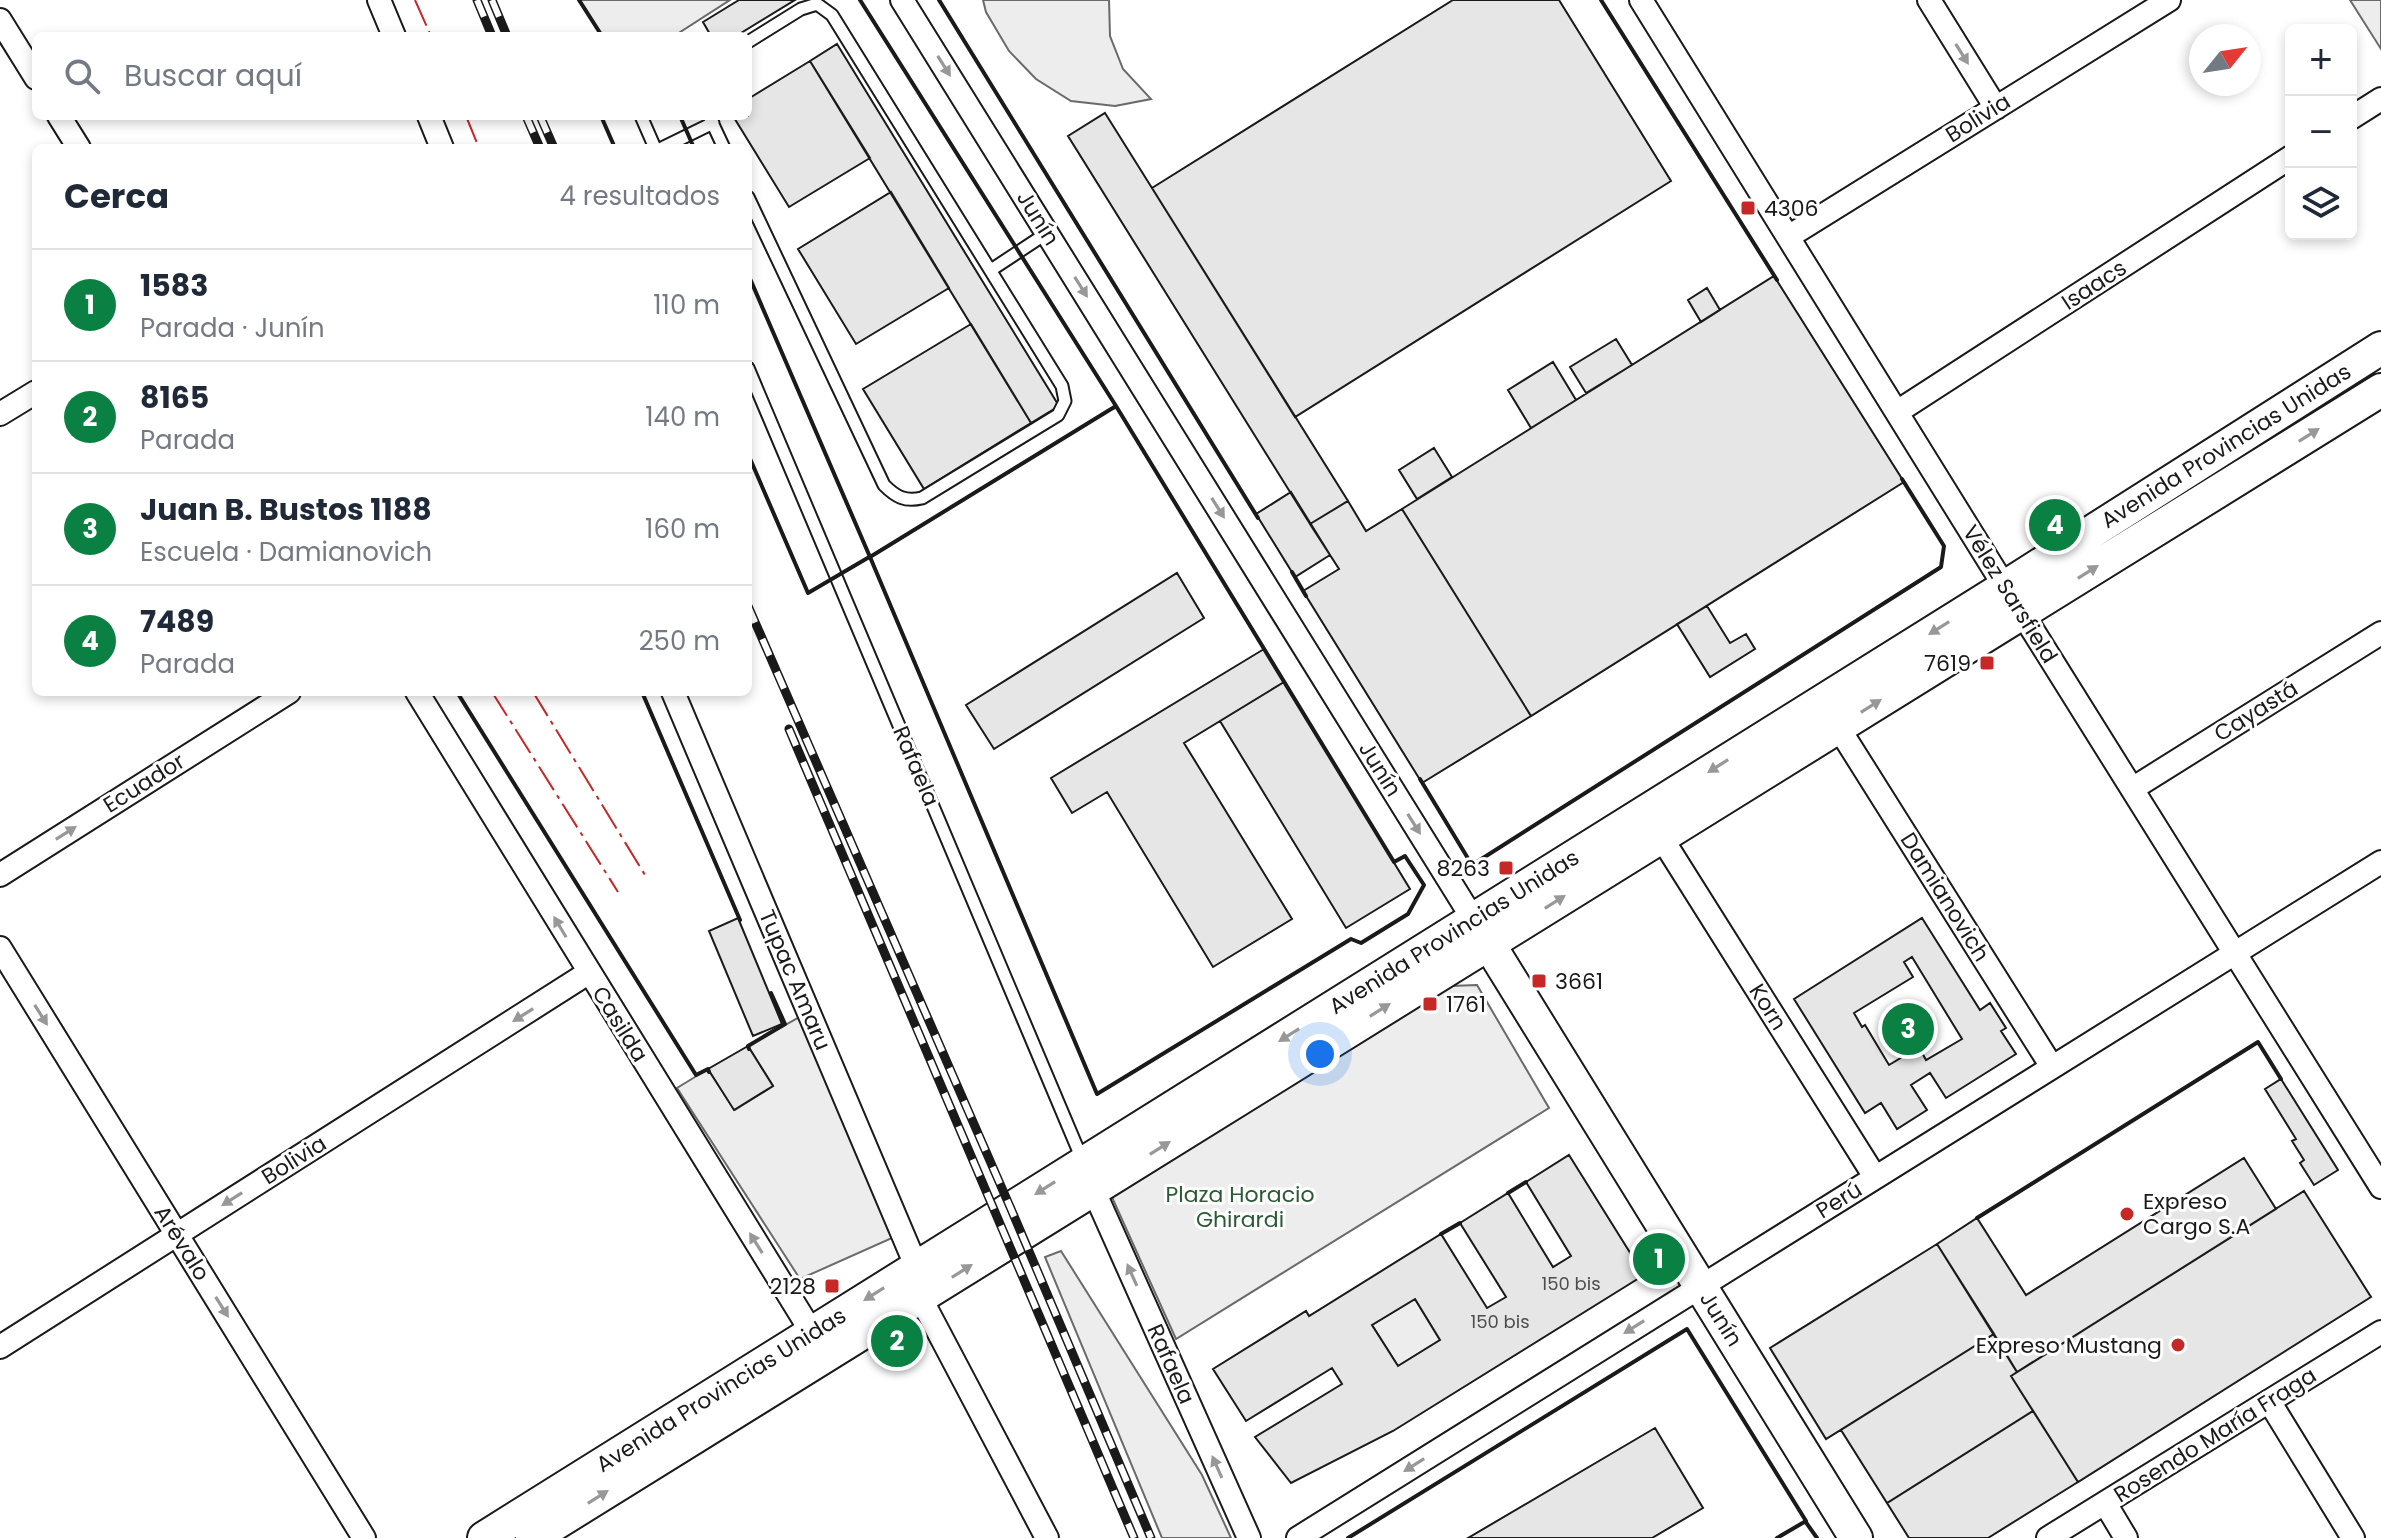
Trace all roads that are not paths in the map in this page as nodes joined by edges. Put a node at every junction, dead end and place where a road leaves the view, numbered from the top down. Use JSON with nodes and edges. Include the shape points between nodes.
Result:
{"nodes":[{"id":1,"x":379,"y":0,"type":"edge"},
{"id":2,"x":902,"y":0,"type":"edge"},
{"id":3,"x":1641,"y":0,"type":"edge"},
{"id":4,"x":1929,"y":0,"type":"edge"},
{"id":5,"x":2169,"y":0,"type":"edge"},
{"id":6,"x":0,"y":20,"type":"edge"},
{"id":7,"x":392,"y":32,"type":"edge"},
{"id":8,"x":752,"y":40,"type":"edge"},
{"id":9,"x":32,"y":72,"type":"edge"},
{"id":10,"x":2381,"y":99,"type":"edge"},
{"id":11,"x":1996,"y":108,"type":"junction"},
{"id":12,"x":2357,"y":114,"type":"edge"},
{"id":13,"x":62,"y":120,"type":"edge"},
{"id":14,"x":430,"y":120,"type":"edge"},
{"id":15,"x":643,"y":120,"type":"edge"},
{"id":16,"x":711,"y":120,"type":"edge"},
{"id":17,"x":76,"y":144,"type":"edge"},
{"id":18,"x":436,"y":144,"type":"edge"},
{"id":19,"x":653,"y":144,"type":"edge"},
{"id":20,"x":669,"y":144,"type":"edge"},
{"id":21,"x":722,"y":144,"type":"edge"},
{"id":22,"x":2285,"y":161,"type":"edge"},
{"id":23,"x":752,"y":209,"type":"edge"},
{"id":24,"x":1047,"y":233,"type":"junction"},
{"id":25,"x":1788,"y":237,"type":"junction"},
{"id":26,"x":991,"y":270,"type":"junction"},
{"id":27,"x":2381,"y":348,"type":"edge"},
{"id":28,"x":752,"y":377,"type":"edge"},
{"id":29,"x":2381,"y":390,"type":"edge"},
{"id":30,"x":32,"y":394,"type":"edge"},
{"id":31,"x":1897,"y":412,"type":"junction"},
{"id":32,"x":0,"y":414,"type":"edge"},
{"id":33,"x":2013,"y":600,"type":"junction"},
{"id":34,"x":2381,"y":633,"type":"edge"},
{"id":35,"x":283,"y":696,"type":"edge"},
{"id":36,"x":419,"y":696,"type":"edge"},
{"id":37,"x":675,"y":696,"type":"edge"},
{"id":38,"x":1838,"y":727,"type":"junction"},
{"id":39,"x":2132,"y":789,"type":"junction"},
{"id":40,"x":1661,"y":837,"type":"junction"},
{"id":41,"x":2381,"y":862,"type":"edge"},
{"id":42,"x":0,"y":875,"type":"edge"},
{"id":43,"x":1481,"y":931,"type":"junction"},
{"id":44,"x":0,"y":948,"type":"edge"},
{"id":45,"x":2235,"y":954,"type":"junction"},
{"id":46,"x":588,"y":973,"type":"junction"},
{"id":47,"x":2052,"y":1067,"type":"junction"},
{"id":48,"x":1089,"y":1176,"type":"junction"},
{"id":49,"x":1875,"y":1177,"type":"junction"},
{"id":50,"x":2381,"y":1187,"type":"edge"},
{"id":51,"x":176,"y":1234,"type":"junction"},
{"id":52,"x":918,"y":1282,"type":"junction"},
{"id":53,"x":1700,"y":1285,"type":"junction"},
{"id":54,"x":2381,"y":1332,"type":"edge"},
{"id":55,"x":819,"y":1344,"type":"junction"},
{"id":56,"x":0,"y":1347,"type":"edge"},
{"id":57,"x":2269,"y":1401,"type":"junction"},
{"id":58,"x":2105,"y":1503,"type":"junction"},
{"id":59,"x":364,"y":1538,"type":"edge"},
{"id":60,"x":484,"y":1538,"type":"edge"},
{"id":61,"x":532,"y":1538,"type":"edge"},
{"id":62,"x":1047,"y":1538,"type":"edge"},
{"id":63,"x":1249,"y":1538,"type":"edge"},
{"id":64,"x":1298,"y":1538,"type":"edge"},
{"id":65,"x":1856,"y":1538,"type":"edge"},
{"id":66,"x":2048,"y":1538,"type":"edge"},
{"id":67,"x":2126,"y":1538,"type":"edge"},
{"id":68,"x":2353,"y":1538,"type":"edge"}],
"edges":[{"from":1,"to":7,"type":"street"},
{"from":2,"to":24,"type":"street","name":"Junín","one_way":true},
{"from":3,"to":25,"type":"street","name":"Vélez Sarsfield"},
{"from":4,"to":11,"type":"street","one_way":true},
{"from":5,"to":11,"type":"street","name":"Bolivia"},
{"from":6,"to":9,"type":"street"},
{"from":8,"to":26,"type":"lane","via":[[817,4],[832,15]]},
{"from":10,"to":12,"type":"street"},
{"from":11,"to":25,"type":"street","name":"Bolivia"},
{"from":13,"to":17,"type":"street"},
{"from":14,"to":18,"type":"street"},
{"from":15,"to":19,"type":"lane"},
{"from":16,"to":20,"type":"lane"},
{"from":16,"to":21,"type":"lane"},
{"from":22,"to":31,"type":"street","name":"Isaacs"},
{"from":23,"to":26,"type":"lane","via":[[884,485],[910,501],[1058,415],[1065,401],[1062,386]]},
{"from":24,"to":26,"type":"lane"},
{"from":24,"to":43,"type":"street","name":"Junín","one_way":true},
{"from":25,"to":31,"type":"street","name":"Vélez Sarsfield"},
{"from":27,"to":33,"type":"main road","name":"Avenida Provincias Unidas"},
{"from":28,"to":48,"type":"lane","name":"Rafaela"},
{"from":33,"to":29,"type":"main road","name":"Avenida Provincias Unidas","one_way":true},
{"from":30,"to":32,"type":"street"},
{"from":31,"to":33,"type":"street","name":"Vélez Sarsfield"},
{"from":38,"to":33,"type":"main road","name":"Avenida Provincias Unidas","one_way":true},
{"from":33,"to":39,"type":"street","name":"Vélez Sarsfield"},
{"from":33,"to":43,"type":"main road","name":"Avenida Provincias Unidas","one_way":true},
{"from":34,"to":39,"type":"street","name":"Cayastá"},
{"from":42,"to":35,"type":"street","name":"Ecuador","one_way":true},
{"from":46,"to":36,"type":"street","name":"Casilda","one_way":true},
{"from":37,"to":52,"type":"street","name":"Tupac Amaru"},
{"from":38,"to":40,"type":"main road","name":"Avenida Provincias Unidas"},
{"from":38,"to":47,"type":"street","name":"Damianovich"},
{"from":39,"to":45,"type":"street","name":"Vélez Sarsfield"},
{"from":43,"to":40,"type":"main road","name":"Avenida Provincias Unidas","one_way":true},
{"from":40,"to":49,"type":"street","name":"Korn"},
{"from":41,"to":45,"type":"street","name":"Perú"},
{"from":43,"to":48,"type":"main road","name":"Avenida Provincias Unidas"},
{"from":43,"to":53,"type":"main road","name":"Junín"},
{"from":44,"to":51,"type":"street","name":"Arévalo","one_way":true},
{"from":45,"to":47,"type":"street","name":"Perú"},
{"from":45,"to":50,"type":"street","name":"Vélez Sarsfield"},
{"from":46,"to":51,"type":"street","name":"Bolivia","one_way":true},
{"from":55,"to":46,"type":"street","name":"Casilda","one_way":true},
{"from":47,"to":49,"type":"street","name":"Perú"},
{"from":48,"to":52,"type":"main road","name":"Avenida Provincias Unidas"},
{"from":63,"to":48,"type":"street","name":"Rafaela","one_way":true},
{"from":49,"to":53,"type":"street","name":"Perú"},
{"from":51,"to":56,"type":"street","name":"Bolivia"},
{"from":51,"to":59,"type":"street","name":"Arévalo","one_way":true},
{"from":52,"to":55,"type":"main road","name":"Avenida Provincias Unidas"},
{"from":52,"to":62,"type":"street","name":"Tupac Amaru"},
{"from":53,"to":64,"type":"street","name":"Perú","one_way":true},
{"from":53,"to":65,"type":"main road","name":"Junín"},
{"from":54,"to":57,"type":"street","name":"Rosendo María Fraga"},
{"from":55,"to":60,"type":"main road","name":"Avenida Provincias Unidas"},
{"from":61,"to":55,"type":"main road","name":"Avenida Provincias Unidas","one_way":true},
{"from":57,"to":58,"type":"street","name":"Rosendo María Fraga"},
{"from":57,"to":68,"type":"street"},
{"from":58,"to":66,"type":"street","name":"Rosendo María Fraga"},
{"from":58,"to":67,"type":"street"}]}
